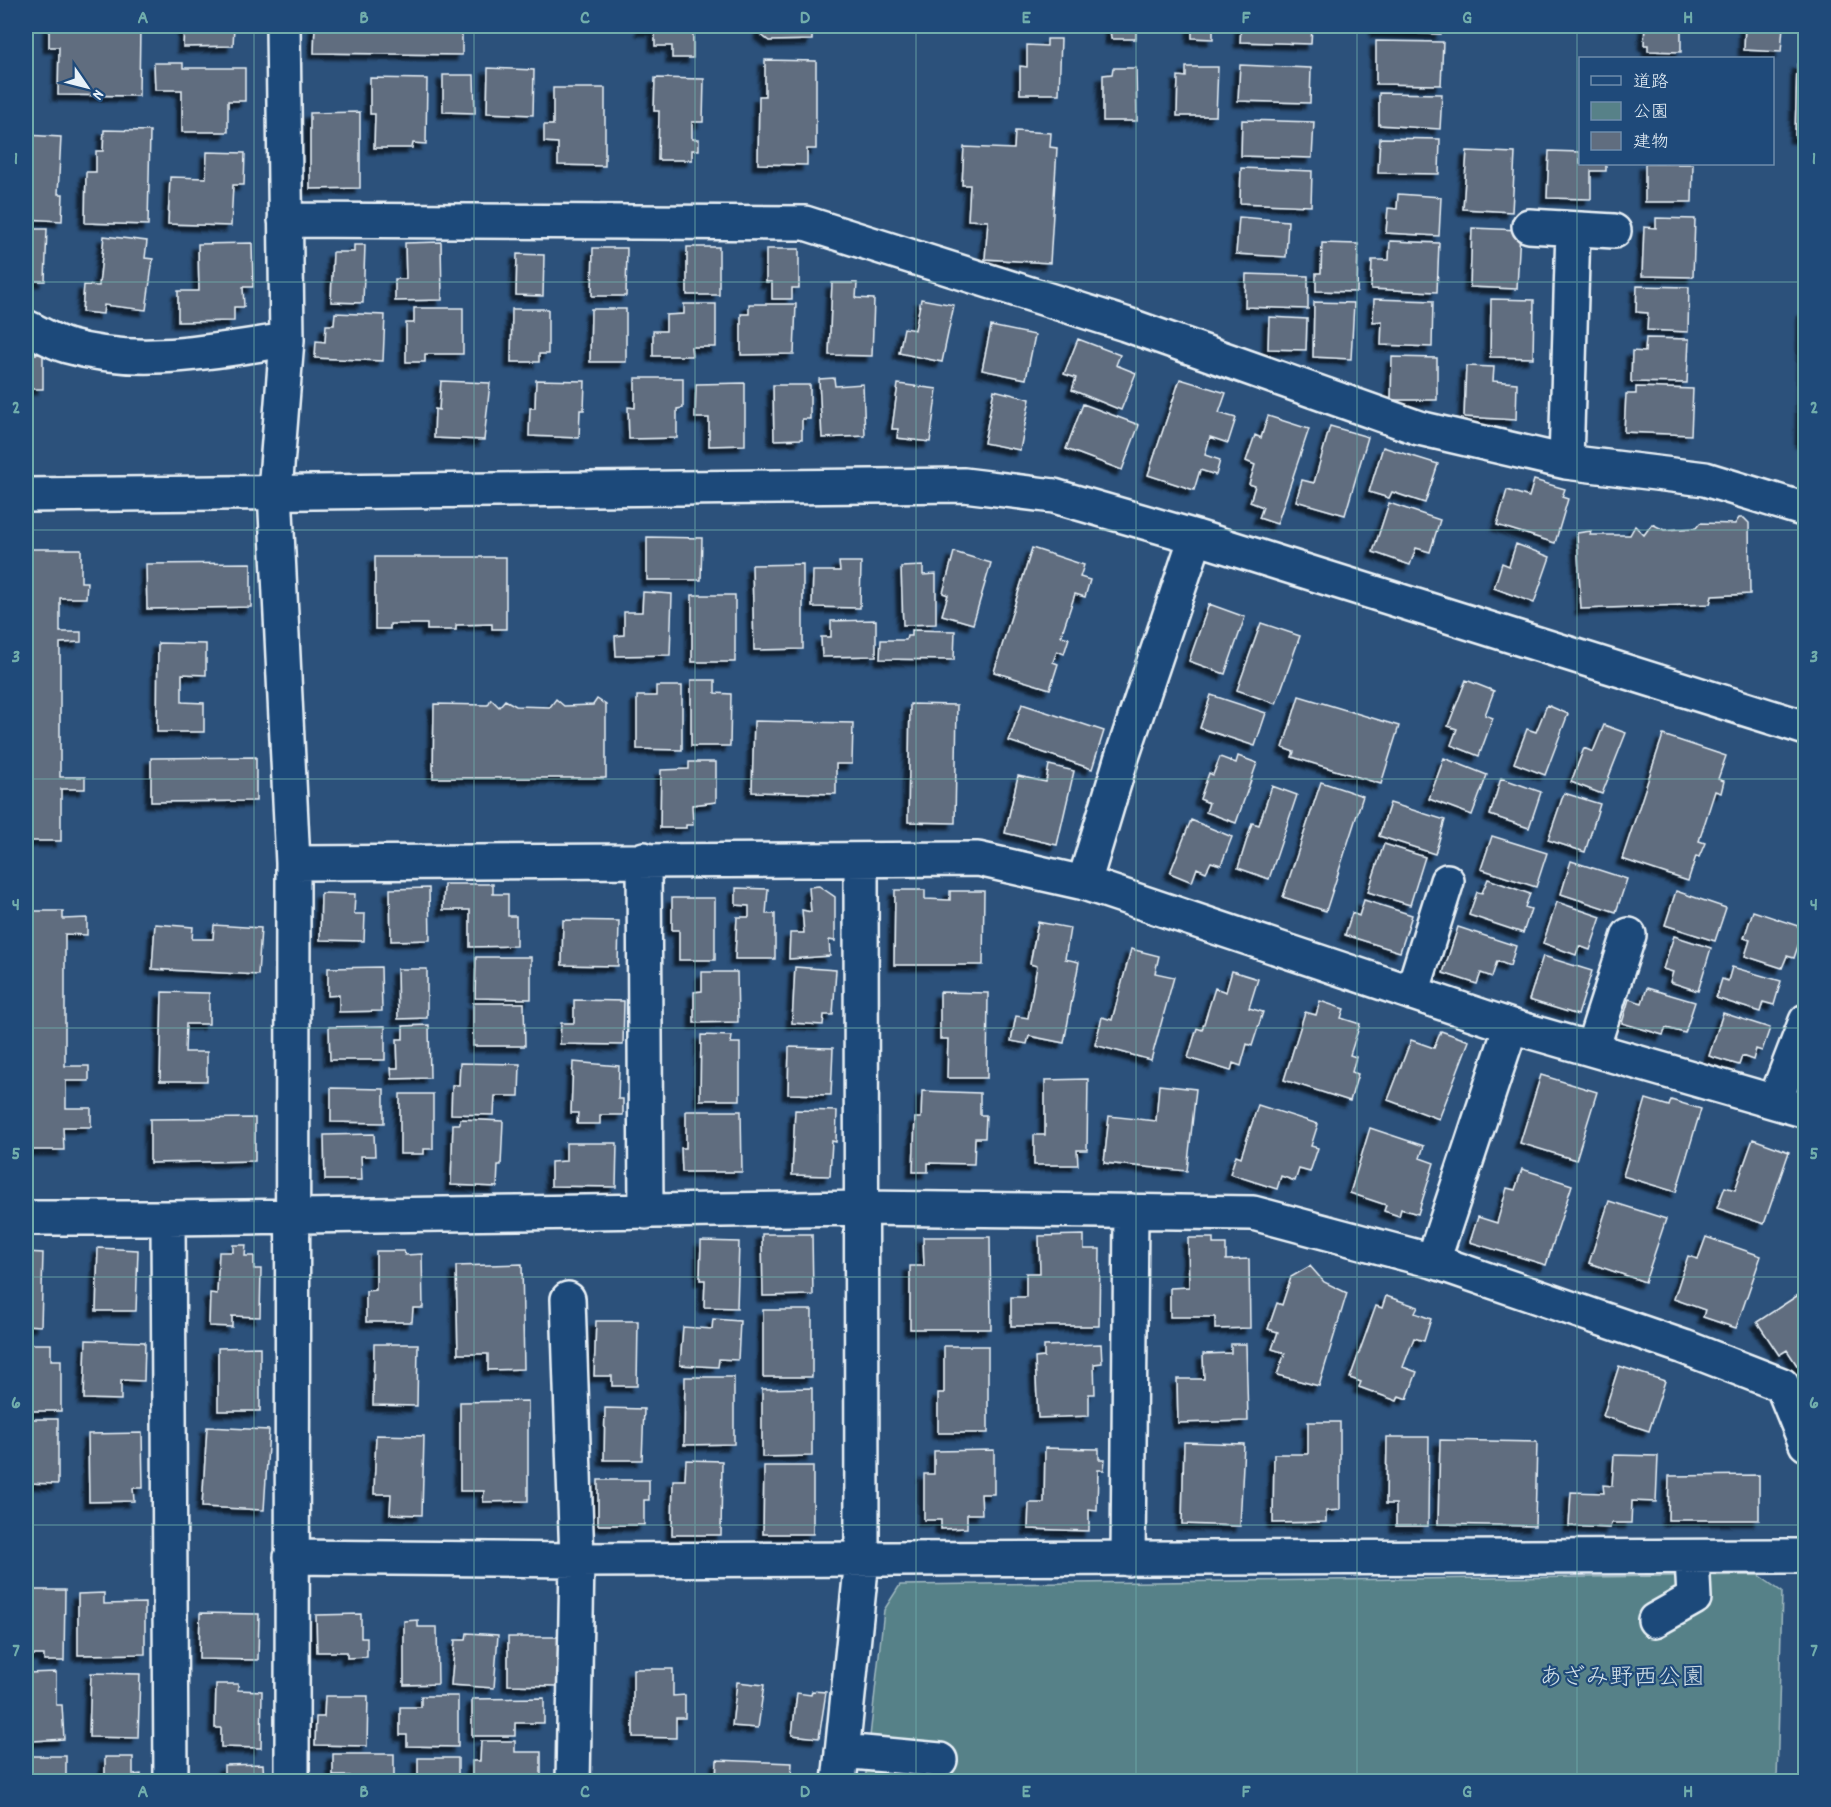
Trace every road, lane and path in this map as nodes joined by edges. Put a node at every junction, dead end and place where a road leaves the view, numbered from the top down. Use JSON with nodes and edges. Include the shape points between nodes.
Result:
{"nodes":[{"id":1,"x":283,"y":26,"type":"edge"},
{"id":2,"x":285,"y":219,"type":"junction"},
{"id":3,"x":1529,"y":226,"type":"dead end"},
{"id":4,"x":1573,"y":228,"type":"junction"},
{"id":5,"x":1614,"y":231,"type":"dead end"},
{"id":6,"x":26,"y":327,"type":"edge"},
{"id":7,"x":287,"y":340,"type":"junction"},
{"id":8,"x":1566,"y":462,"type":"junction"},
{"id":9,"x":275,"y":491,"type":"junction"},
{"id":10,"x":26,"y":495,"type":"edge"},
{"id":11,"x":1806,"y":510,"type":"edge"},
{"id":12,"x":1196,"y":537,"type":"junction"},
{"id":13,"x":1806,"y":728,"type":"edge"},
{"id":14,"x":644,"y":859,"type":"junction"},
{"id":15,"x":861,"y":860,"type":"junction"},
{"id":16,"x":293,"y":863,"type":"junction"},
{"id":17,"x":1447,"y":881,"type":"dead end"},
{"id":18,"x":1084,"y":883,"type":"junction"},
{"id":19,"x":1629,"y":935,"type":"dead end"},
{"id":20,"x":1412,"y":993,"type":"junction"},
{"id":21,"x":1806,"y":1021,"type":"edge"},
{"id":22,"x":1511,"y":1026,"type":"junction"},
{"id":23,"x":1592,"y":1049,"type":"junction"},
{"id":24,"x":1775,"y":1101,"type":"junction"},
{"id":25,"x":1806,"y":1111,"type":"edge"},
{"id":26,"x":863,"y":1208,"type":"junction"},
{"id":27,"x":1131,"y":1211,"type":"junction"},
{"id":28,"x":646,"y":1212,"type":"junction"},
{"id":29,"x":291,"y":1215,"type":"junction"},
{"id":30,"x":26,"y":1218,"type":"edge"},
{"id":31,"x":168,"y":1218,"type":"junction"},
{"id":32,"x":1433,"y":1262,"type":"junction"},
{"id":33,"x":568,"y":1299,"type":"dead end"},
{"id":34,"x":1806,"y":1444,"type":"edge"},
{"id":35,"x":1806,"y":1556,"type":"edge"},
{"id":36,"x":291,"y":1557,"type":"junction"},
{"id":37,"x":1692,"y":1557,"type":"junction"},
{"id":38,"x":862,"y":1559,"type":"junction"},
{"id":39,"x":1128,"y":1559,"type":"junction"},
{"id":40,"x":577,"y":1560,"type":"junction"},
{"id":41,"x":1655,"y":1620,"type":"dead end"},
{"id":42,"x":940,"y":1760,"type":"dead end"},
{"id":43,"x":840,"y":1766,"type":"edge"},
{"id":44,"x":171,"y":1782,"type":"edge"},
{"id":45,"x":292,"y":1782,"type":"edge"},
{"id":46,"x":573,"y":1782,"type":"edge"}],
"edges":[{"from":1,"to":2,"type":"street"},
{"from":2,"to":7,"type":"street"},
{"from":2,"to":8,"type":"street","via":[[805,223],[1125,324],[1419,428]]},
{"from":3,"to":4,"type":"street"},
{"from":4,"to":5,"type":"street"},
{"from":4,"to":8,"type":"street"},
{"from":6,"to":7,"type":"street","via":[[66,346],[120,357],[169,357]]},
{"from":7,"to":9,"type":"street"},
{"from":8,"to":11,"type":"street","via":[[1705,479]]},
{"from":9,"to":10,"type":"street"},
{"from":9,"to":12,"type":"street","via":[[964,485],[1054,496]]},
{"from":9,"to":16,"type":"street"},
{"from":12,"to":13,"type":"street"},
{"from":12,"to":18,"type":"street"},
{"from":14,"to":15,"type":"street"},
{"from":14,"to":16,"type":"street"},
{"from":14,"to":28,"type":"street"},
{"from":15,"to":18,"type":"street","via":[[978,859]]},
{"from":15,"to":26,"type":"street"},
{"from":16,"to":29,"type":"street"},
{"from":17,"to":20,"type":"street"},
{"from":18,"to":20,"type":"street"},
{"from":19,"to":23,"type":"street"},
{"from":20,"to":22,"type":"street"},
{"from":21,"to":24,"type":"street"},
{"from":22,"to":23,"type":"street"},
{"from":22,"to":32,"type":"street"},
{"from":23,"to":24,"type":"street"},
{"from":24,"to":25,"type":"street"},
{"from":26,"to":27,"type":"street"},
{"from":26,"to":28,"type":"street"},
{"from":26,"to":38,"type":"street"},
{"from":27,"to":32,"type":"street","via":[[1253,1213]]},
{"from":27,"to":39,"type":"street"},
{"from":28,"to":29,"type":"street"},
{"from":29,"to":31,"type":"street"},
{"from":29,"to":36,"type":"street"},
{"from":30,"to":31,"type":"street"},
{"from":31,"to":44,"type":"street"},
{"from":32,"to":34,"type":"street","via":[[1684,1347],[1782,1385]]},
{"from":33,"to":40,"type":"street"},
{"from":35,"to":37,"type":"street"},
{"from":36,"to":40,"type":"street"},
{"from":36,"to":45,"type":"street"},
{"from":37,"to":39,"type":"street"},
{"from":37,"to":41,"type":"street","via":[[1694,1598]]},
{"from":38,"to":39,"type":"street"},
{"from":38,"to":40,"type":"street"},
{"from":38,"to":43,"type":"street"},
{"from":40,"to":46,"type":"street"},
{"from":42,"to":43,"type":"street"}]}
